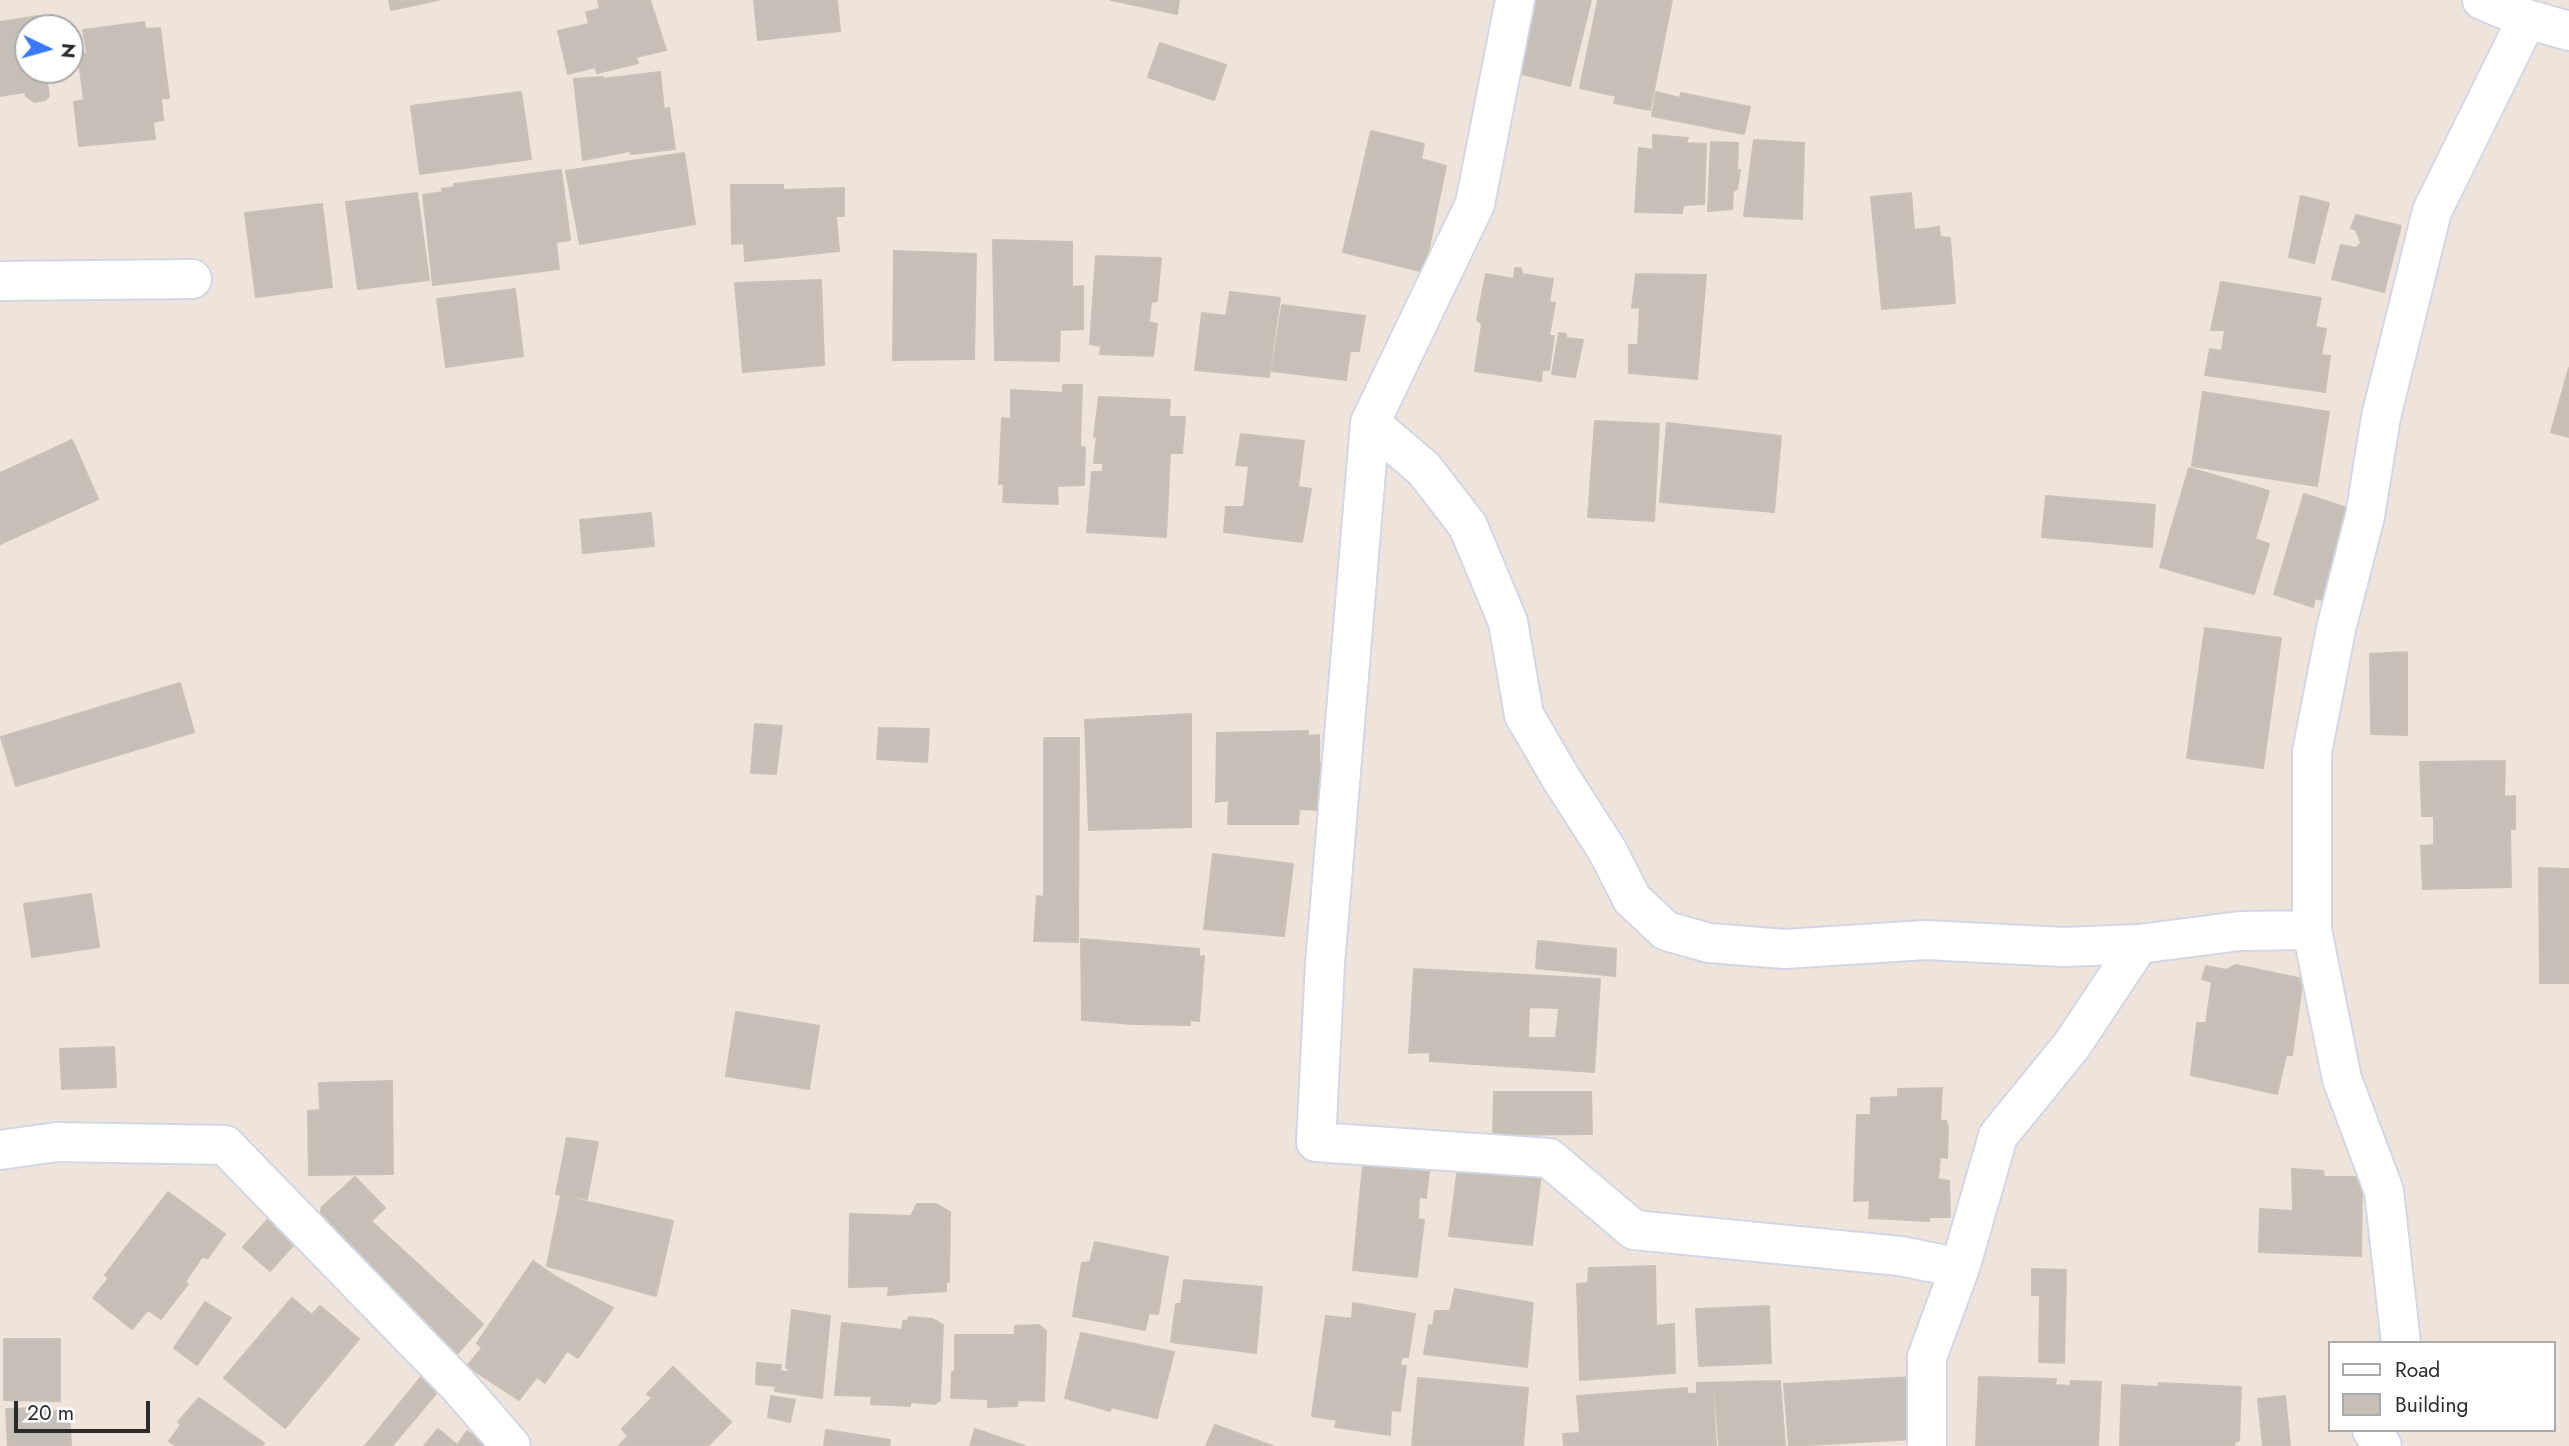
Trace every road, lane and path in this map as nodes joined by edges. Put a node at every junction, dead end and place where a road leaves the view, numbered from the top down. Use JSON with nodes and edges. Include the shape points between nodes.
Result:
{"nodes":[{"id":1,"x":1515,"y":0,"type":"edge"},
{"id":2,"x":2482,"y":0,"type":"edge"},
{"id":3,"x":2527,"y":19,"type":"junction"},
{"id":4,"x":2569,"y":31,"type":"edge"},
{"id":5,"x":192,"y":279,"type":"dead end"},
{"id":6,"x":0,"y":281,"type":"edge"},
{"id":7,"x":1370,"y":423,"type":"junction"},
{"id":8,"x":2312,"y":930,"type":"junction"},
{"id":9,"x":2138,"y":944,"type":"junction"},
{"id":10,"x":0,"y":1150,"type":"edge"},
{"id":11,"x":1960,"y":1268,"type":"junction"},
{"id":12,"x":2401,"y":1341,"type":"edge"},
{"id":13,"x":511,"y":1446,"type":"edge"},
{"id":14,"x":1927,"y":1446,"type":"edge"}],
"edges":[{"from":1,"to":7,"type":"street","via":[[1475,204]]},
{"from":2,"to":3,"type":"street"},
{"from":3,"to":4,"type":"street"},
{"from":3,"to":8,"type":"street","via":[[2432,211],[2381,416],[2365,516],[2336,629],[2312,752]]},
{"from":5,"to":6,"type":"street"},
{"from":7,"to":9,"type":"street","via":[[1424,469],[1468,526],[1508,622],[1524,715],[1632,899],[1666,930],[1709,943],[1785,948],[1925,940],[2064,947]]},
{"from":7,"to":11,"type":"street","via":[[1325,964],[1316,1142],[1549,1158],[1634,1230],[1900,1256]]},
{"from":8,"to":9,"type":"street","via":[[2240,931]]},
{"from":8,"to":12,"type":"street","via":[[2342,1079],[2384,1191]]},
{"from":9,"to":11,"type":"street","via":[[2072,1045],[1998,1136]]},
{"from":10,"to":13,"type":"street","via":[[57,1142],[225,1145],[458,1385]]},
{"from":11,"to":14,"type":"street","via":[[1927,1357]]}]}
